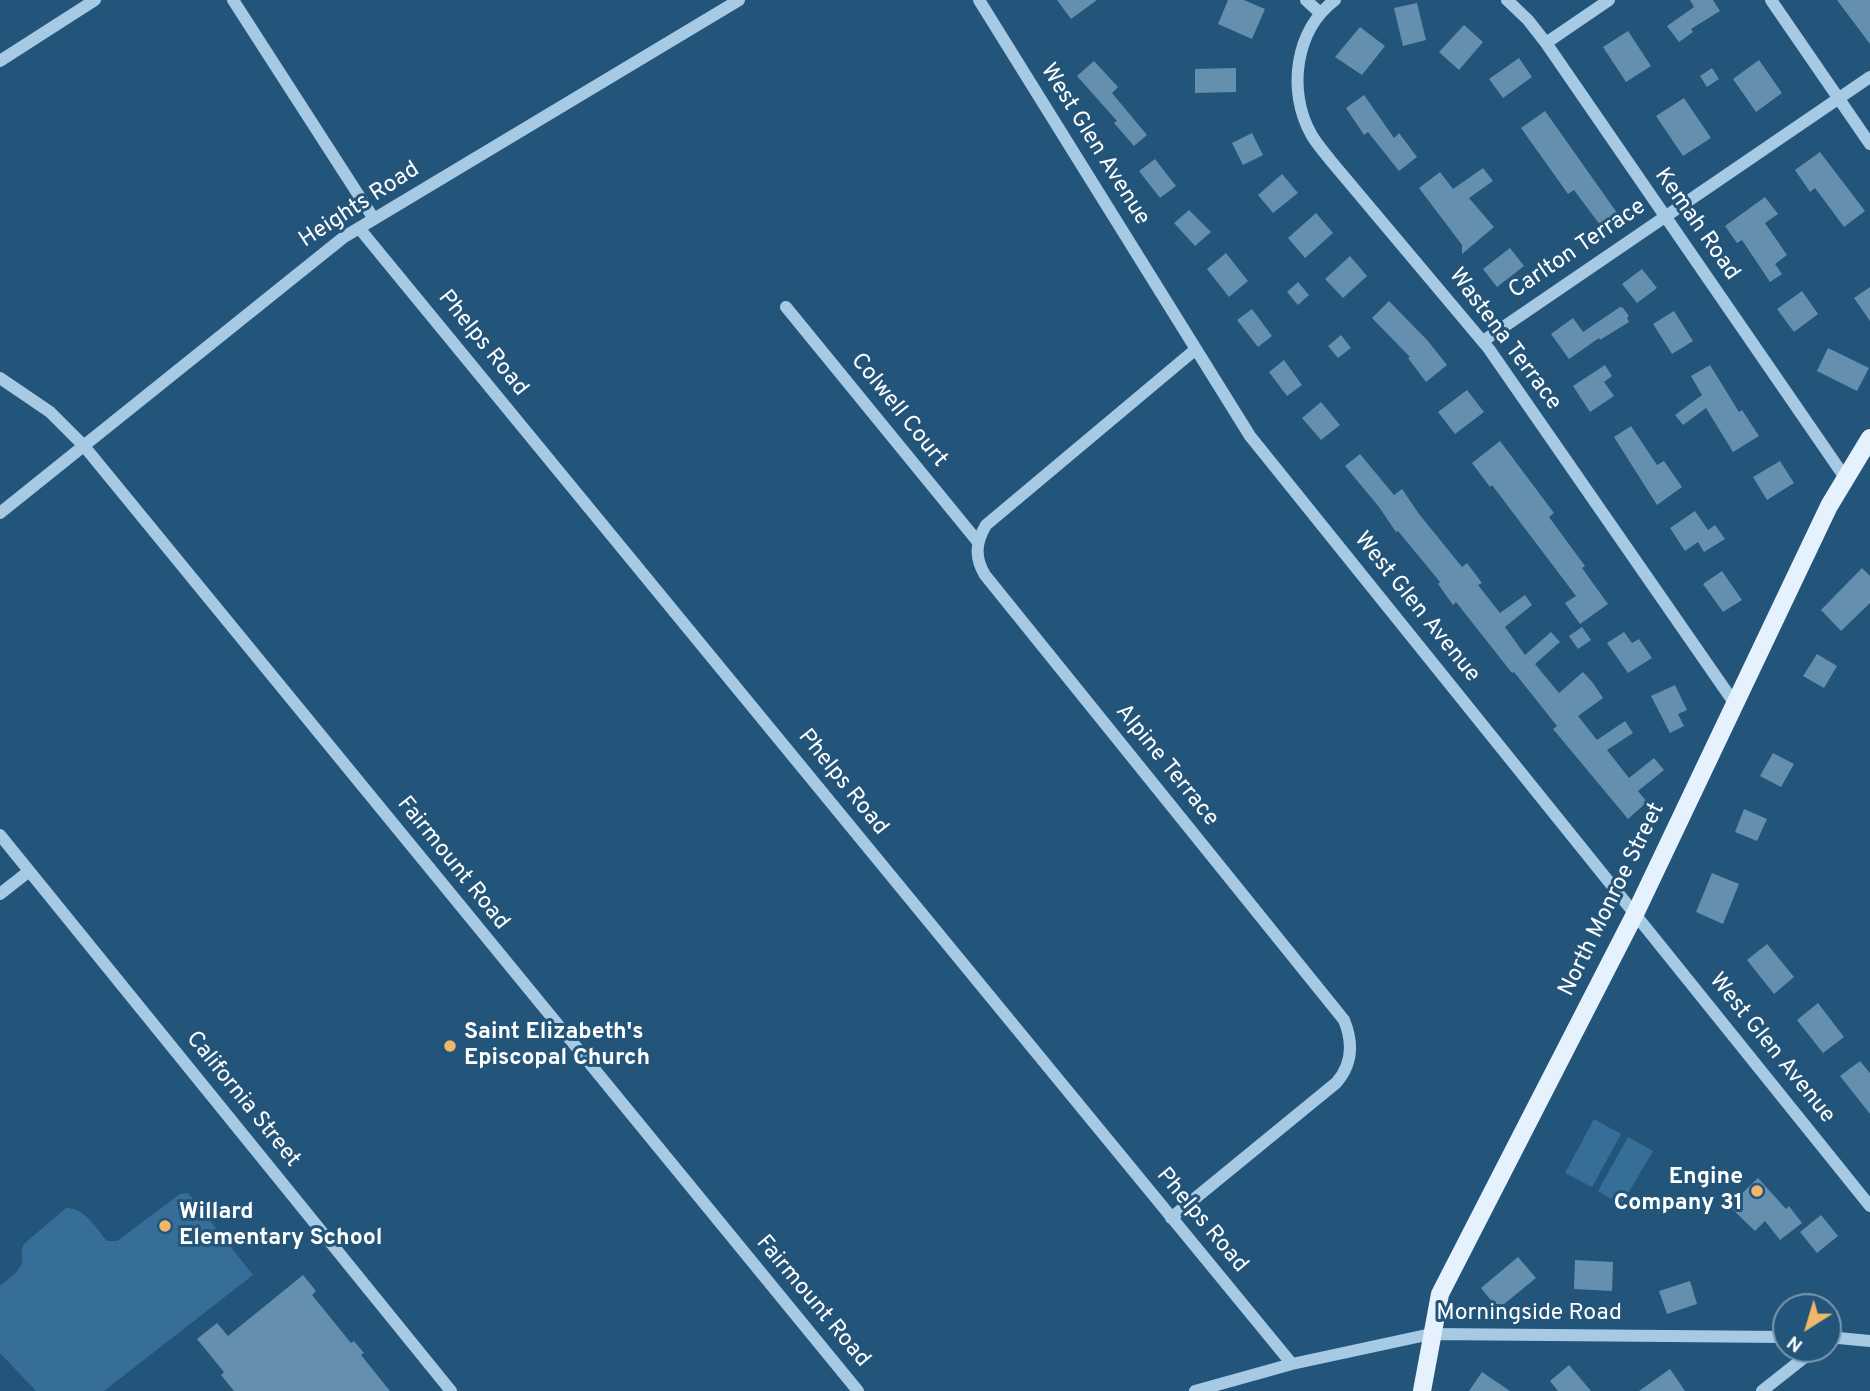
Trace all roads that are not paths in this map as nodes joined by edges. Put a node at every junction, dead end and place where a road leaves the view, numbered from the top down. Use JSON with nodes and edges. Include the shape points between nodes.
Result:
{"nodes":[{"id":1,"x":95,"y":0,"type":"edge"},
{"id":2,"x":233,"y":0,"type":"edge"},
{"id":3,"x":738,"y":0,"type":"edge"},
{"id":4,"x":979,"y":0,"type":"edge"},
{"id":5,"x":1306,"y":0,"type":"edge"},
{"id":6,"x":1335,"y":0,"type":"edge"},
{"id":7,"x":1507,"y":0,"type":"edge"},
{"id":8,"x":1609,"y":0,"type":"edge"},
{"id":9,"x":1771,"y":0,"type":"edge"},
{"id":10,"x":1320,"y":12,"type":"junction"},
{"id":11,"x":1545,"y":43,"type":"junction"},
{"id":12,"x":0,"y":61,"type":"edge"},
{"id":13,"x":1870,"y":77,"type":"edge"},
{"id":14,"x":1839,"y":98,"type":"junction"},
{"id":15,"x":1870,"y":144,"type":"edge"},
{"id":16,"x":1665,"y":216,"type":"junction"},
{"id":17,"x":374,"y":219,"type":"junction"},
{"id":18,"x":359,"y":228,"type":"junction"},
{"id":19,"x":786,"y":307,"type":"dead end"},
{"id":20,"x":1483,"y":341,"type":"junction"},
{"id":21,"x":1196,"y":349,"type":"junction"},
{"id":22,"x":0,"y":378,"type":"edge"},
{"id":23,"x":1870,"y":438,"type":"edge"},
{"id":24,"x":84,"y":446,"type":"junction"},
{"id":25,"x":1846,"y":479,"type":"junction"},
{"id":26,"x":0,"y":513,"type":"edge"},
{"id":27,"x":978,"y":542,"type":"junction"},
{"id":28,"x":1735,"y":704,"type":"junction"},
{"id":29,"x":0,"y":835,"type":"edge"},
{"id":30,"x":28,"y":872,"type":"junction"},
{"id":31,"x":0,"y":894,"type":"edge"},
{"id":32,"x":1635,"y":914,"type":"junction"},
{"id":33,"x":1870,"y":1206,"type":"edge"},
{"id":34,"x":1171,"y":1218,"type":"junction"},
{"id":35,"x":1431,"y":1334,"type":"junction"},
{"id":36,"x":1772,"y":1336,"type":"edge"},
{"id":37,"x":1842,"y":1338,"type":"edge"},
{"id":38,"x":1870,"y":1341,"type":"edge"},
{"id":39,"x":1797,"y":1363,"type":"edge"},
{"id":40,"x":1292,"y":1364,"type":"junction"},
{"id":41,"x":451,"y":1391,"type":"edge"},
{"id":42,"x":858,"y":1391,"type":"edge"},
{"id":43,"x":1195,"y":1391,"type":"edge"},
{"id":44,"x":1422,"y":1391,"type":"edge"},
{"id":45,"x":1762,"y":1391,"type":"edge"}],
"edges":[{"from":1,"to":12,"type":"street"},
{"from":2,"to":17,"type":"street"},
{"from":3,"to":17,"type":"street","name":"Heights Road"},
{"from":4,"to":21,"type":"street","name":"West Glen Avenue"},
{"from":5,"to":10,"type":"street"},
{"from":6,"to":10,"type":"street","name":"Wastena Terrace"},
{"from":7,"to":11,"type":"street","name":"Kemah Road"},
{"from":8,"to":11,"type":"street"},
{"from":9,"to":14,"type":"street"},
{"from":10,"to":20,"type":"street","name":"Wastena Terrace","via":[[1301,50],[1298,72],[1298,94],[1312,135]]},
{"from":11,"to":16,"type":"street","name":"Kemah Road"},
{"from":13,"to":14,"type":"street","name":"Carlton Terrace"},
{"from":14,"to":15,"type":"street"},
{"from":14,"to":16,"type":"street","name":"Carlton Terrace"},
{"from":16,"to":20,"type":"street","name":"Carlton Terrace"},
{"from":16,"to":25,"type":"street","name":"Kemah Road"},
{"from":17,"to":18,"type":"street","name":"Heights Road"},
{"from":18,"to":24,"type":"street","name":"Heights Road"},
{"from":18,"to":34,"type":"street","name":"Phelps Road"},
{"from":19,"to":27,"type":"street","name":"Colwell Court"},
{"from":20,"to":28,"type":"street","name":"Wastena Terrace"},
{"from":21,"to":27,"type":"street","via":[[986,525]]},
{"from":21,"to":32,"type":"street","name":"West Glen Avenue","via":[[1250,436]]},
{"from":22,"to":24,"type":"street","name":"Fairmount Road","via":[[50,412]]},
{"from":23,"to":25,"type":"main road","name":"North Monroe Street"},
{"from":24,"to":26,"type":"street","name":"Heights Road"},
{"from":24,"to":42,"type":"street","name":"Fairmount Road"},
{"from":25,"to":28,"type":"main road","name":"North Monroe Street"},
{"from":27,"to":34,"type":"street","name":"Alpine Terrace","via":[[985,575],[1344,1020],[1350,1034],[1348,1065],[1336,1083]]},
{"from":28,"to":32,"type":"main road","name":"North Monroe Street"},
{"from":29,"to":30,"type":"street","name":"California Street"},
{"from":30,"to":31,"type":"street"},
{"from":30,"to":41,"type":"street","name":"California Street"},
{"from":32,"to":33,"type":"street","name":"West Glen Avenue"},
{"from":32,"to":35,"type":"main road","name":"North Monroe Street","via":[[1440,1294]]},
{"from":34,"to":40,"type":"street","name":"Phelps Road"},
{"from":35,"to":36,"type":"street","name":"Morningside Road"},
{"from":35,"to":40,"type":"street","name":"Morningside Road"},
{"from":35,"to":44,"type":"main road","name":"North Monroe Street"},
{"from":37,"to":38,"type":"street"},
{"from":39,"to":45,"type":"street"},
{"from":40,"to":43,"type":"street","name":"Morningside Road"}]}
